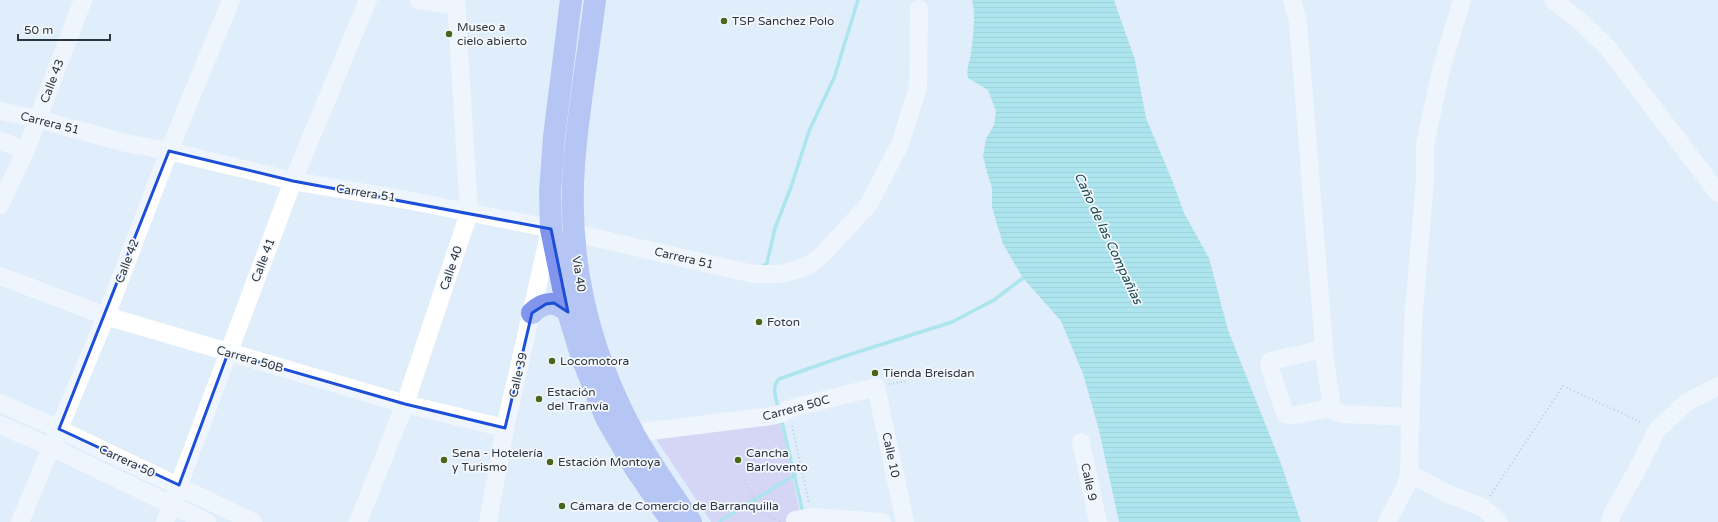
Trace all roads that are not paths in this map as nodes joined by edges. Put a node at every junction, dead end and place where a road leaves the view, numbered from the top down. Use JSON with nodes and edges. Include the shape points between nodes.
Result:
{"nodes":[{"id":1,"x":83,"y":0,"type":"edge"},
{"id":2,"x":231,"y":0,"type":"edge"},
{"id":3,"x":368,"y":0,"type":"edge"},
{"id":4,"x":419,"y":0,"type":"edge"},
{"id":5,"x":571,"y":0,"type":"edge"},
{"id":6,"x":595,"y":0,"type":"edge"},
{"id":7,"x":1292,"y":0,"type":"edge"},
{"id":8,"x":1462,"y":0,"type":"edge"},
{"id":9,"x":1553,"y":0,"type":"edge"},
{"id":10,"x":456,"y":3,"type":"edge"},
{"id":11,"x":919,"y":9,"type":"dead end"},
{"id":12,"x":0,"y":111,"type":"edge"},
{"id":13,"x":37,"y":119,"type":"junction"},
{"id":14,"x":0,"y":141,"type":"edge"},
{"id":15,"x":26,"y":150,"type":"junction"},
{"id":16,"x":169,"y":151,"type":"junction"},
{"id":17,"x":293,"y":181,"type":"junction"},
{"id":18,"x":1718,"y":193,"type":"edge"},
{"id":19,"x":0,"y":205,"type":"edge"},
{"id":20,"x":469,"y":213,"type":"junction"},
{"id":21,"x":551,"y":229,"type":"junction"},
{"id":22,"x":574,"y":233,"type":"junction"},
{"id":23,"x":0,"y":276,"type":"edge"},
{"id":24,"x":568,"y":312,"type":"junction"},
{"id":25,"x":532,"y":313,"type":"junction"},
{"id":26,"x":106,"y":316,"type":"junction"},
{"id":27,"x":228,"y":352,"type":"junction"},
{"id":28,"x":1326,"y":360,"type":"junction"},
{"id":29,"x":1718,"y":386,"type":"edge"},
{"id":30,"x":876,"y":387,"type":"joint"},
{"id":31,"x":0,"y":403,"type":"edge"},
{"id":32,"x":405,"y":404,"type":"junction"},
{"id":33,"x":1332,"y":408,"type":"junction"},
{"id":34,"x":1411,"y":417,"type":"junction"},
{"id":35,"x":0,"y":425,"type":"edge"},
{"id":36,"x":505,"y":428,"type":"junction"},
{"id":37,"x":59,"y":429,"type":"junction"},
{"id":38,"x":635,"y":435,"type":"junction"},
{"id":39,"x":1081,"y":442,"type":"dead end"},
{"id":40,"x":51,"y":448,"type":"junction"},
{"id":41,"x":1409,"y":473,"type":"junction"},
{"id":42,"x":179,"y":485,"type":"junction"},
{"id":43,"x":171,"y":504,"type":"junction"},
{"id":44,"x":799,"y":519,"type":"edge"},
{"id":45,"x":20,"y":522,"type":"edge"},
{"id":46,"x":165,"y":522,"type":"edge"},
{"id":47,"x":207,"y":522,"type":"edge"},
{"id":48,"x":254,"y":522,"type":"edge"},
{"id":49,"x":358,"y":522,"type":"edge"},
{"id":50,"x":488,"y":522,"type":"edge"},
{"id":51,"x":672,"y":522,"type":"edge"},
{"id":52,"x":691,"y":522,"type":"edge"},
{"id":53,"x":882,"y":522,"type":"edge"},
{"id":54,"x":905,"y":522,"type":"edge"},
{"id":55,"x":1098,"y":522,"type":"edge"},
{"id":56,"x":1387,"y":522,"type":"edge"},
{"id":57,"x":1499,"y":522,"type":"edge"},
{"id":58,"x":1610,"y":522,"type":"edge"}],
"edges":[{"from":1,"to":13,"type":"street","name":"Calle 43"},
{"from":2,"to":16,"type":"street","name":"Calle 42"},
{"from":3,"to":17,"type":"street","name":"Calle 41"},
{"from":4,"to":10,"type":"street"},
{"from":5,"to":21,"type":"highway","name":"Vía 40","via":[[554,137],[550,192]]},
{"from":6,"to":22,"type":"highway","name":"Vía 40","via":[[574,166]]},
{"from":7,"to":28,"type":"street","via":[[1298,22]]},
{"from":8,"to":34,"type":"street","via":[[1441,70],[1425,144],[1425,181],[1413,320]]},
{"from":9,"to":18,"type":"street","via":[[1578,19],[1608,48]]},
{"from":10,"to":20,"type":"street","name":"Calle 40"},
{"from":11,"to":22,"type":"street","name":"Carrera 51","via":[[918,88],[900,144],[869,204],[821,256],[809,265],[767,275],[753,274]]},
{"from":12,"to":13,"type":"street","name":"Carrera 51"},
{"from":13,"to":15,"type":"street","name":"Calle 43"},
{"from":13,"to":16,"type":"street","name":"Carrera 51","via":[[126,143]]},
{"from":14,"to":15,"type":"street"},
{"from":15,"to":19,"type":"street","name":"Calle 43"},
{"from":16,"to":17,"type":"street","name":"Carrera 51"},
{"from":16,"to":26,"type":"street","name":"Calle 42"},
{"from":17,"to":20,"type":"street","name":"Carrera 51"},
{"from":17,"to":27,"type":"street","name":"Calle 41"},
{"from":20,"to":21,"type":"street","name":"Carrera 51"},
{"from":20,"to":32,"type":"street","name":"Calle 40"},
{"from":21,"to":22,"type":"street","name":"Carrera 51"},
{"from":21,"to":24,"type":"highway","name":"Vía 40"},
{"from":21,"to":25,"type":"street","name":"Calle 39"},
{"from":22,"to":38,"type":"highway","name":"Vía 40","via":[[580,290],[594,340]]},
{"from":23,"to":26,"type":"street","name":"Carrera 50B"},
{"from":24,"to":25,"type":"highway","via":[[554,303],[538,307]]},
{"from":24,"to":51,"type":"highway","name":"Vía 40","via":[[582,358],[606,418],[635,468]]},
{"from":25,"to":36,"type":"street","name":"Calle 39"},
{"from":26,"to":27,"type":"street","name":"Carrera 50B"},
{"from":26,"to":37,"type":"street","name":"Calle 42"},
{"from":27,"to":32,"type":"street","name":"Carrera 50B"},
{"from":27,"to":42,"type":"street","name":"Calle 41"},
{"from":28,"to":33,"type":"street"},
{"from":28,"to":33,"type":"street","via":[[1323,352],[1315,351],[1270,361],[1269,366],[1285,414],[1292,416]]},
{"from":29,"to":58,"type":"street","via":[[1687,402],[1657,430]]},
{"from":30,"to":38,"type":"street","name":"Carrera 50C","via":[[781,413]]},
{"from":30,"to":54,"type":"street","name":"Calle 10"},
{"from":31,"to":37,"type":"street","name":"Carrera 50"},
{"from":32,"to":36,"type":"street","name":"Carrera 50B"},
{"from":32,"to":49,"type":"street","name":"Calle 40"},
{"from":33,"to":34,"type":"street","via":[[1343,414]]},
{"from":34,"to":41,"type":"street"},
{"from":35,"to":40,"type":"street","name":"Carrera 50"},
{"from":36,"to":50,"type":"street","name":"Calle 39"},
{"from":37,"to":40,"type":"street","name":"Calle 42"},
{"from":37,"to":42,"type":"street","name":"Carrera 50"},
{"from":38,"to":52,"type":"highway","name":"Vía 40"},
{"from":39,"to":55,"type":"street","name":"Calle 9"},
{"from":40,"to":43,"type":"street","name":"Carrera 50"},
{"from":40,"to":45,"type":"street","name":"Calle 42"},
{"from":41,"to":56,"type":"street","via":[[1406,486]]},
{"from":41,"to":57,"type":"street","via":[[1448,494],[1482,507]]},
{"from":42,"to":43,"type":"street","name":"Calle 41"},
{"from":42,"to":48,"type":"street","name":"Carrera 50"},
{"from":43,"to":46,"type":"street","name":"Calle 41"},
{"from":43,"to":47,"type":"street","name":"Carrera 50"},
{"from":44,"to":53,"type":"street"}]}
